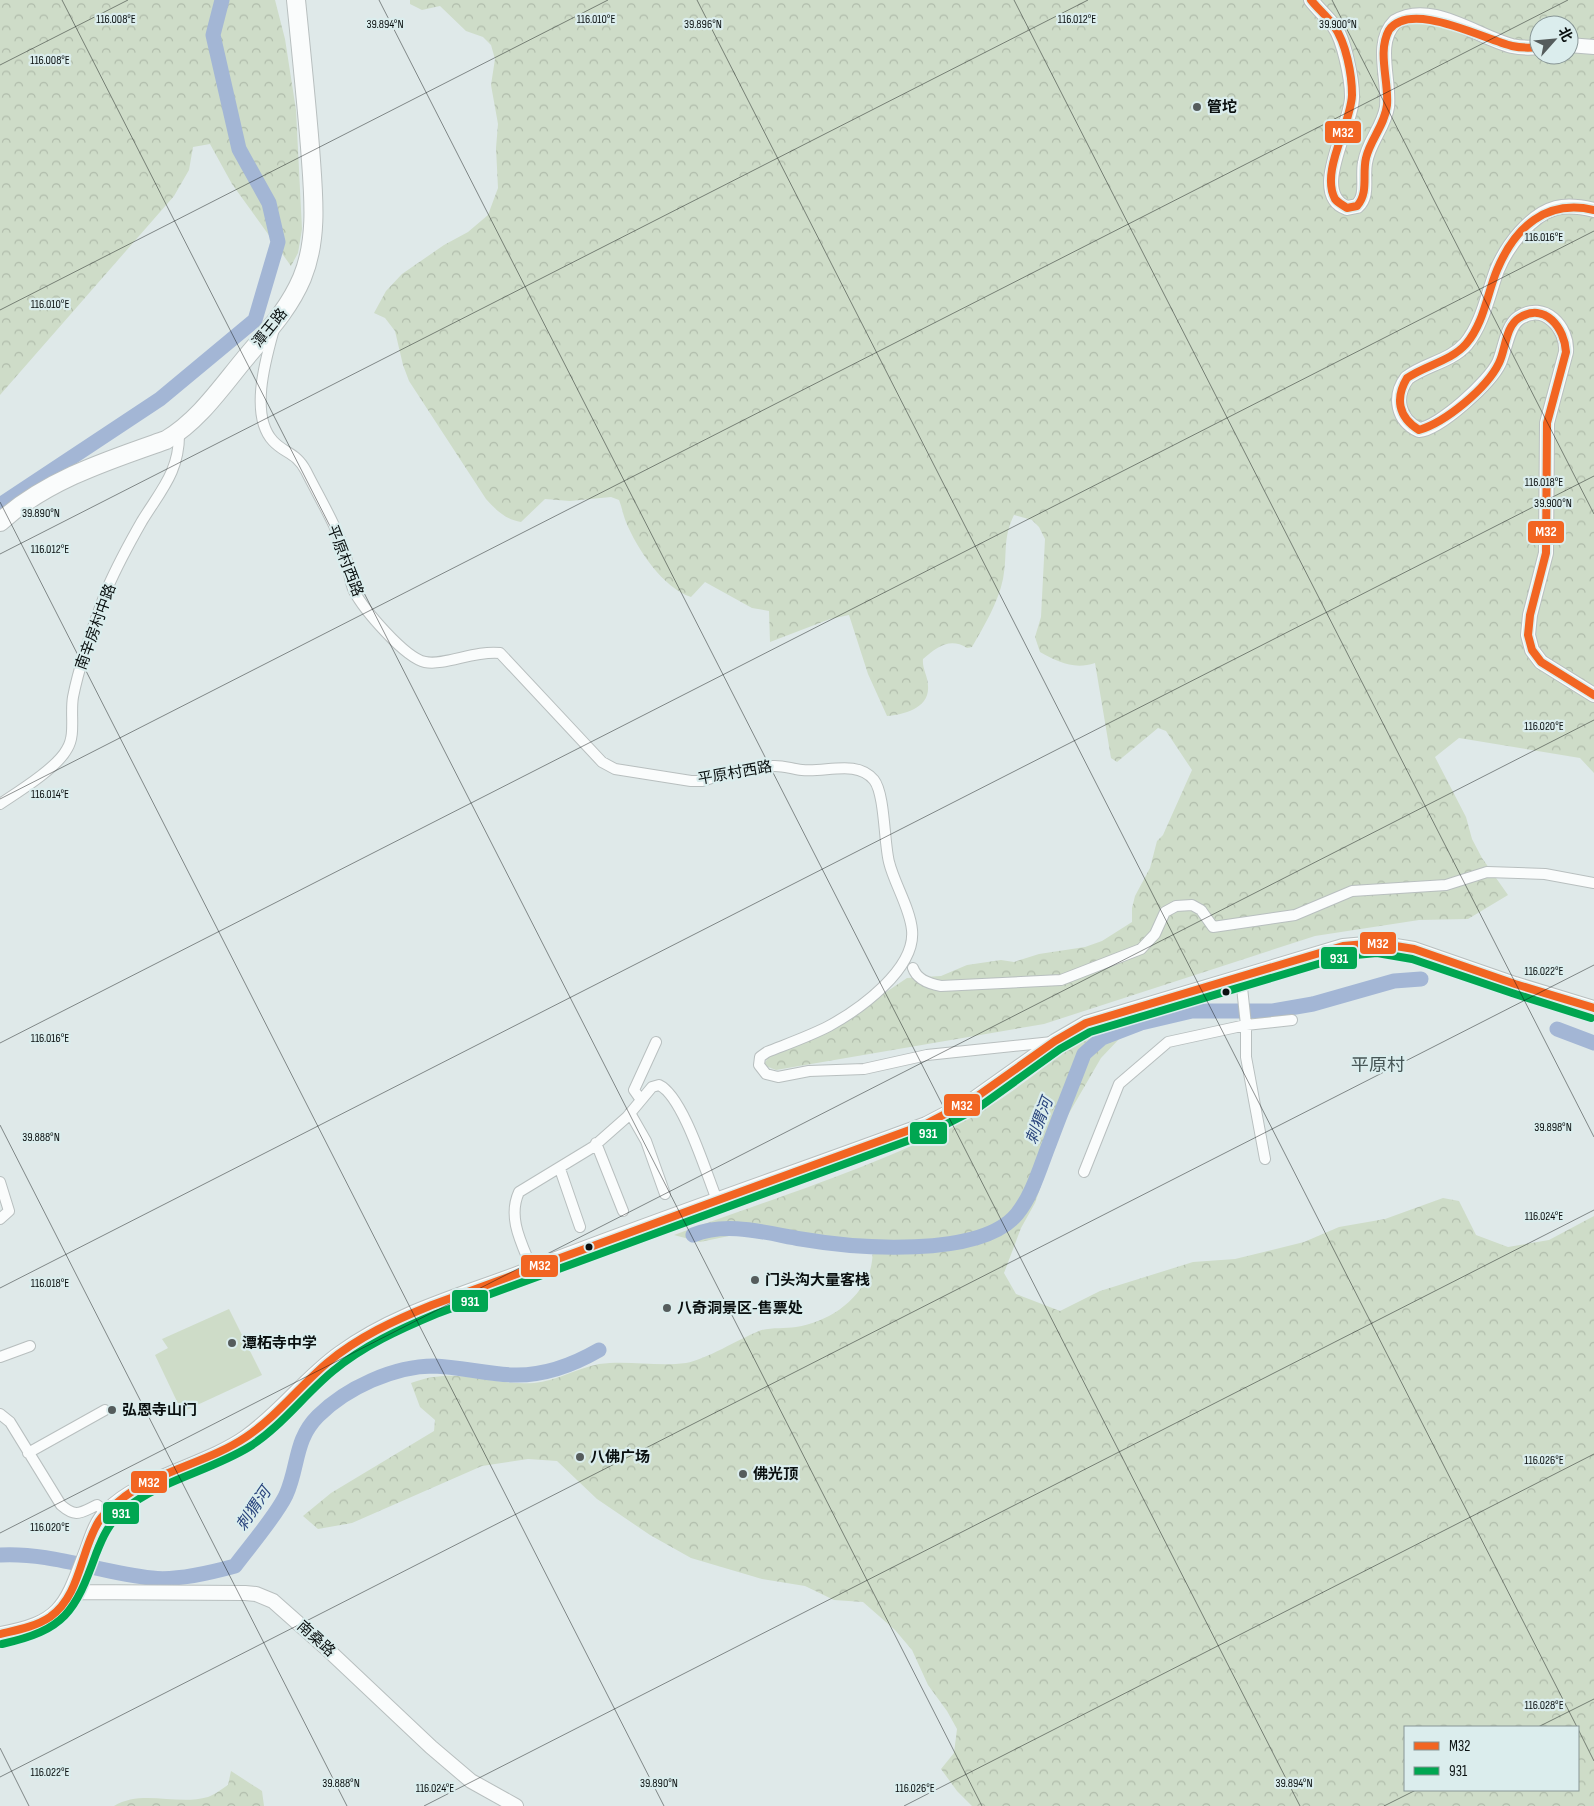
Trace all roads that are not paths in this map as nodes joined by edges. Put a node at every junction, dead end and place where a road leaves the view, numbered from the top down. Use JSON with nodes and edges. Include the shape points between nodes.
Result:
{"nodes":[{"id":1,"x":296,"y":0,"type":"edge"},
{"id":2,"x":1311,"y":0,"type":"edge"},
{"id":3,"x":1579,"y":46,"type":"edge"},
{"id":4,"x":1529,"y":47,"type":"edge"},
{"id":5,"x":1594,"y":47,"type":"edge"},
{"id":6,"x":1594,"y":210,"type":"edge"},
{"id":7,"x":275,"y":324,"type":"junction"},
{"id":8,"x":179,"y":432,"type":"junction"},
{"id":9,"x":0,"y":522,"type":"edge"},
{"id":10,"x":1594,"y":695,"type":"edge"},
{"id":11,"x":0,"y":804,"type":"edge"},
{"id":12,"x":1594,"y":883,"type":"edge"},
{"id":13,"x":913,"y":968,"type":"dead end"},
{"id":14,"x":1240,"y":978,"type":"junction"},
{"id":15,"x":1594,"y":1008,"type":"edge"},
{"id":16,"x":1292,"y":1020,"type":"dead end"},
{"id":17,"x":1246,"y":1025,"type":"junction"},
{"id":18,"x":1055,"y":1041,"type":"junction"},
{"id":19,"x":656,"y":1042,"type":"dead end"},
{"id":20,"x":641,"y":1100,"type":"junction"},
{"id":21,"x":630,"y":1113,"type":"junction"},
{"id":22,"x":596,"y":1143,"type":"junction"},
{"id":23,"x":1265,"y":1159,"type":"dead end"},
{"id":24,"x":560,"y":1169,"type":"junction"},
{"id":25,"x":1084,"y":1172,"type":"dead end"},
{"id":26,"x":0,"y":1182,"type":"edge"},
{"id":27,"x":665,"y":1194,"type":"dead end"},
{"id":28,"x":717,"y":1200,"type":"junction"},
{"id":29,"x":623,"y":1211,"type":"dead end"},
{"id":30,"x":0,"y":1219,"type":"edge"},
{"id":31,"x":580,"y":1227,"type":"dead end"},
{"id":32,"x":532,"y":1269,"type":"junction"},
{"id":33,"x":30,"y":1346,"type":"dead end"},
{"id":34,"x":0,"y":1357,"type":"edge"},
{"id":35,"x":105,"y":1410,"type":"dead end"},
{"id":36,"x":0,"y":1414,"type":"edge"},
{"id":37,"x":28,"y":1453,"type":"junction"},
{"id":38,"x":106,"y":1512,"type":"junction"},
{"id":39,"x":72,"y":1589,"type":"junction"},
{"id":40,"x":0,"y":1634,"type":"edge"},
{"id":41,"x":516,"y":1806,"type":"edge"}],
"edges":[{"from":1,"to":7,"type":"highway","name":"潭王路","via":[[314,226],[311,251],[302,277]]},
{"from":2,"to":4,"type":"main road","via":[[1337,32],[1351,84],[1352,106],[1330,185],[1334,198],[1347,208],[1357,206],[1363,198],[1367,152],[1385,116],[1385,45],[1396,20],[1412,10],[1429,8],[1448,14],[1511,46]]},
{"from":3,"to":5,"type":"main road"},
{"from":6,"to":10,"type":"main road","via":[[1556,208],[1524,230],[1501,262],[1480,318],[1466,343],[1454,354],[1407,378],[1398,400],[1408,424],[1419,430],[1432,427],[1492,374],[1519,318],[1539,313],[1562,328],[1566,352],[1547,423],[1546,553],[1528,635],[1532,650],[1541,662]]},
{"from":7,"to":8,"type":"highway","name":"潭王路"},
{"from":7,"to":18,"type":"street","name":"平原村西路","via":[[261,384],[262,415],[268,433],[274,442],[300,459],[346,557],[353,589],[363,605],[416,660],[428,662],[487,652],[500,653],[585,745],[602,762],[615,769],[702,781],[770,766],[802,770],[852,768],[875,781],[888,861],[912,929],[907,956],[880,989],[854,1009],[829,1026],[760,1057],[758,1065],[766,1074],[778,1077],[809,1071],[864,1069],[927,1055],[978,1052]]},
{"from":8,"to":9,"type":"highway","name":"潭王路","via":[[61,482],[32,498]]},
{"from":8,"to":11,"type":"street","name":"南辛房村中路","via":[[175,468],[142,521],[108,588],[72,699],[71,739],[67,750],[31,784]]},
{"from":12,"to":13,"type":"street","via":[[1545,874],[1487,872],[1446,885],[1352,891],[1295,915],[1213,927],[1201,910],[1192,905],[1176,906],[1165,912],[1155,934],[1141,949],[1061,980],[941,986],[928,983]]},
{"from":14,"to":15,"type":"main road","via":[[1320,951],[1385,943],[1414,949]]},
{"from":14,"to":17,"type":"street"},
{"from":14,"to":18,"type":"main road","via":[[1103,1017]]},
{"from":16,"to":17,"type":"street"},
{"from":17,"to":23,"type":"street","via":[[1246,1057]]},
{"from":17,"to":25,"type":"street","via":[[1168,1042],[1119,1084]]},
{"from":18,"to":28,"type":"main road","via":[[947,1115]]},
{"from":19,"to":20,"type":"street","via":[[634,1090]]},
{"from":20,"to":21,"type":"street"},
{"from":20,"to":28,"type":"street","via":[[652,1087],[659,1085],[667,1089],[678,1103]]},
{"from":21,"to":22,"type":"street"},
{"from":21,"to":27,"type":"street","via":[[646,1141]]},
{"from":22,"to":24,"type":"street"},
{"from":22,"to":29,"type":"street"},
{"from":24,"to":31,"type":"street"},
{"from":24,"to":32,"type":"street","via":[[531,1182],[519,1192],[513,1205],[515,1225]]},
{"from":26,"to":30,"type":"street","via":[[9,1206],[9,1211]]},
{"from":28,"to":32,"type":"main road"},
{"from":32,"to":38,"type":"main road","via":[[395,1320],[360,1339],[319,1369],[246,1437],[137,1490]]},
{"from":33,"to":34,"type":"street"},
{"from":35,"to":37,"type":"street"},
{"from":36,"to":37,"type":"street","via":[[10,1422]]},
{"from":37,"to":38,"type":"street","via":[[61,1505],[70,1513],[80,1513],[97,1505]]},
{"from":38,"to":39,"type":"main road","via":[[89,1542]]},
{"from":39,"to":40,"type":"main road","via":[[63,1605],[49,1619]]},
{"from":39,"to":41,"type":"main road","name":"南桑路","via":[[245,1593],[273,1601],[431,1747],[472,1781]]}]}
